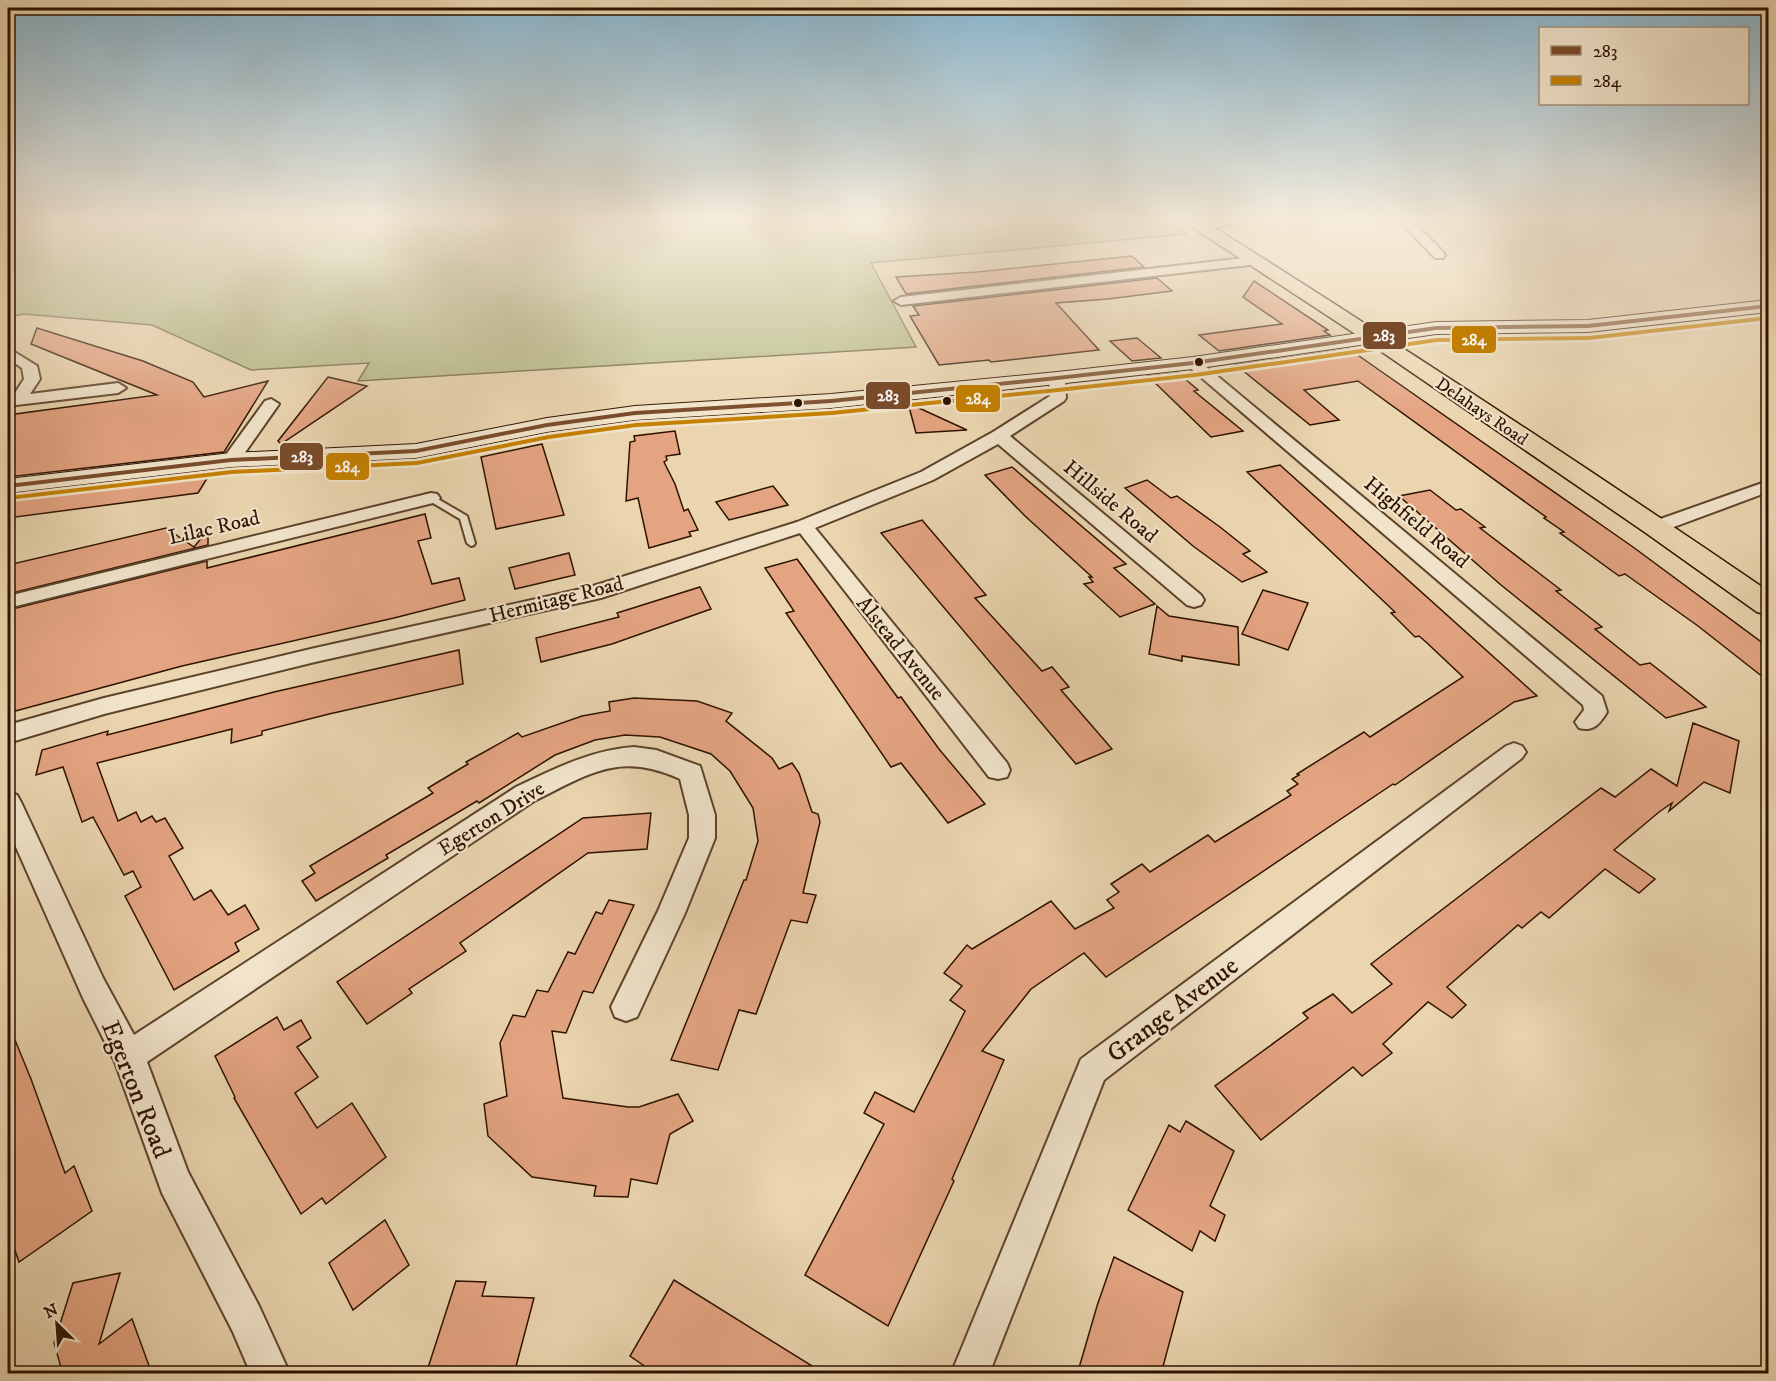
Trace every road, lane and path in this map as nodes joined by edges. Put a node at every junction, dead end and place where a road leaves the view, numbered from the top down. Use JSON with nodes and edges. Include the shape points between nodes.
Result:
{"nodes":[{"id":1,"x":1038,"y":285,"type":"edge"},
{"id":2,"x":1292,"y":285,"type":"edge"},
{"id":3,"x":901,"y":301,"type":"dead end"},
{"id":4,"x":1768,"y":306,"type":"edge"},
{"id":5,"x":1373,"y":337,"type":"junction"},
{"id":6,"x":23,"y":341,"type":"dead end"},
{"id":7,"x":8,"y":346,"type":"edge"},
{"id":8,"x":8,"y":351,"type":"edge"},
{"id":9,"x":1193,"y":363,"type":"junction"},
{"id":10,"x":1057,"y":378,"type":"junction"},
{"id":11,"x":118,"y":388,"type":"dead end"},
{"id":12,"x":14,"y":400,"type":"edge"},
{"id":13,"x":289,"y":402,"type":"dead end"},
{"id":14,"x":999,"y":436,"type":"junction"},
{"id":15,"x":231,"y":460,"type":"junction"},
{"id":16,"x":8,"y":486,"type":"edge"},
{"id":17,"x":1768,"y":486,"type":"edge"},
{"id":18,"x":431,"y":498,"type":"joint"},
{"id":19,"x":804,"y":526,"type":"junction"},
{"id":20,"x":1656,"y":527,"type":"junction"},
{"id":21,"x":471,"y":543,"type":"dead end"},
{"id":22,"x":1194,"y":600,"type":"dead end"},
{"id":23,"x":8,"y":602,"type":"edge"},
{"id":24,"x":1768,"y":605,"type":"edge"},
{"id":25,"x":1587,"y":722,"type":"dead end"},
{"id":26,"x":8,"y":734,"type":"edge"},
{"id":27,"x":1514,"y":752,"type":"dead end"},
{"id":28,"x":998,"y":770,"type":"dead end"},
{"id":29,"x":8,"y":802,"type":"edge"},
{"id":30,"x":626,"y":1007,"type":"dead end"},
{"id":31,"x":129,"y":1056,"type":"junction"},
{"id":32,"x":271,"y":1374,"type":"edge"},
{"id":33,"x":970,"y":1374,"type":"edge"}],
"edges":[{"from":1,"to":3,"type":"street"},
{"from":2,"to":5,"type":"main road","name":"Delahays Road"},
{"from":4,"to":5,"type":"street","via":[[1588,326],[1436,328]]},
{"from":5,"to":9,"type":"street"},
{"from":5,"to":20,"type":"main road","name":"Delahays Road"},
{"from":6,"to":7,"type":"street"},
{"from":8,"to":12,"type":"street","via":[[29,366],[32,379]]},
{"from":9,"to":10,"type":"street"},
{"from":9,"to":25,"type":"street","name":"Highfield Road","via":[[1594,702],[1596,712]]},
{"from":10,"to":14,"type":"street","name":"Hermitage Road","via":[[1058,398]]},
{"from":10,"to":15,"type":"street","via":[[831,401],[635,413],[546,425],[416,451]]},
{"from":11,"to":12,"type":"street"},
{"from":13,"to":15,"type":"street","via":[[263,404]]},
{"from":14,"to":19,"type":"street","name":"Hermitage Road","via":[[927,476]]},
{"from":14,"to":22,"type":"street","name":"Hillside Road"},
{"from":15,"to":16,"type":"street"},
{"from":17,"to":20,"type":"street"},
{"from":18,"to":21,"type":"lane","via":[[464,518]]},
{"from":18,"to":23,"type":"street","name":"Lilac Road"},
{"from":19,"to":26,"type":"street","name":"Hermitage Road","via":[[594,592],[104,706]]},
{"from":19,"to":28,"type":"street","name":"Alstead Avenue"},
{"from":20,"to":24,"type":"main road","name":"Delahays Road"},
{"from":27,"to":33,"type":"street","name":"Grange Avenue","via":[[1092,1070]]},
{"from":29,"to":31,"type":"street","name":"Egerton Road","via":[[93,988]]},
{"from":30,"to":31,"type":"street","name":"Egerton Drive","via":[[702,838],[702,815],[691,773],[665,761],[634,756],[588,764],[525,794]]},
{"from":31,"to":32,"type":"street","name":"Egerton Road","via":[[174,1181]]}]}
